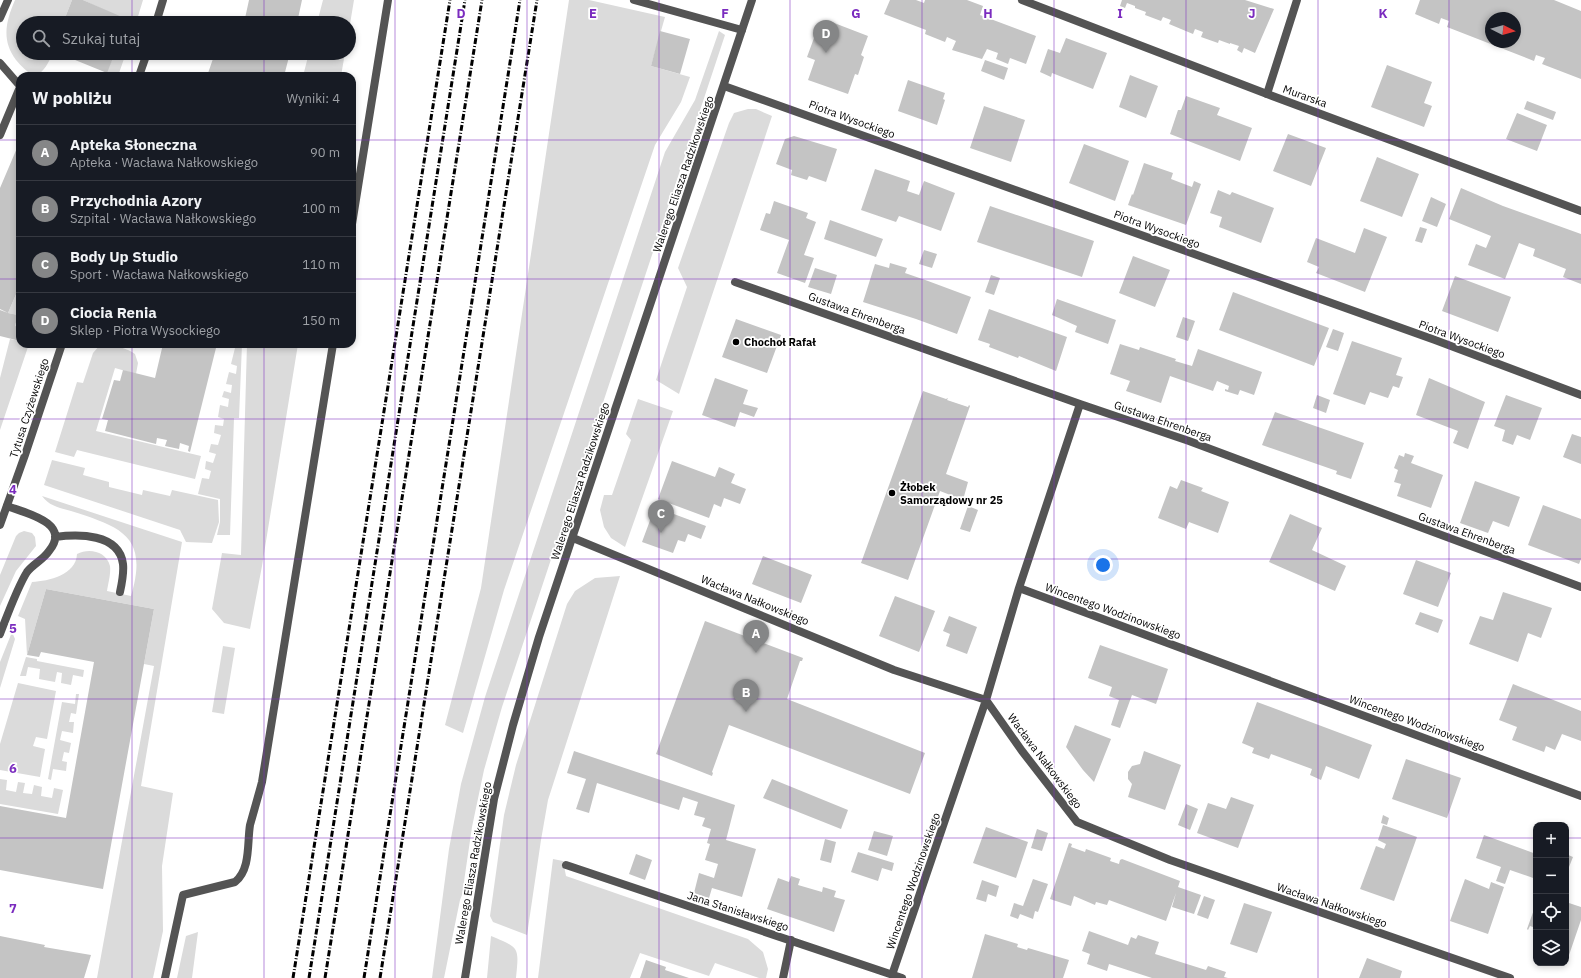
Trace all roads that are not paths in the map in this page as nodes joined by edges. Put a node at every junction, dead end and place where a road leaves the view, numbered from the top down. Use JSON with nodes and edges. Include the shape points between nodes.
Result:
{"nodes":[{"id":1,"x":8,"y":0,"type":"edge"},
{"id":2,"x":164,"y":0,"type":"edge"},
{"id":3,"x":388,"y":0,"type":"edge"},
{"id":4,"x":634,"y":0,"type":"edge"},
{"id":5,"x":752,"y":0,"type":"edge"},
{"id":6,"x":1022,"y":0,"type":"edge"},
{"id":7,"x":1297,"y":0,"type":"edge"},
{"id":8,"x":158,"y":16,"type":"edge"},
{"id":9,"x":0,"y":18,"type":"edge"},
{"id":10,"x":742,"y":30,"type":"junction"},
{"id":11,"x":145,"y":60,"type":"edge"},
{"id":12,"x":0,"y":63,"type":"edge"},
{"id":13,"x":140,"y":72,"type":"edge"},
{"id":14,"x":16,"y":81,"type":"edge"},
{"id":15,"x":724,"y":86,"type":"junction"},
{"id":16,"x":1267,"y":94,"type":"junction"},
{"id":17,"x":16,"y":96,"type":"edge"},
{"id":18,"x":0,"y":136,"type":"edge"},
{"id":19,"x":356,"y":199,"type":"edge"},
{"id":20,"x":1581,"y":211,"type":"edge"},
{"id":21,"x":735,"y":282,"type":"dead end"},
{"id":22,"x":61,"y":348,"type":"edge"},
{"id":23,"x":332,"y":348,"type":"edge"},
{"id":24,"x":1581,"y":395,"type":"edge"},
{"id":25,"x":1080,"y":404,"type":"junction"},
{"id":26,"x":7,"y":506,"type":"junction"},
{"id":27,"x":0,"y":525,"type":"edge"},
{"id":28,"x":55,"y":537,"type":"junction"},
{"id":29,"x":573,"y":538,"type":"junction"},
{"id":30,"x":1581,"y":587,"type":"edge"},
{"id":31,"x":1019,"y":588,"type":"junction"},
{"id":32,"x":120,"y":592,"type":"dead end"},
{"id":33,"x":0,"y":634,"type":"edge"},
{"id":34,"x":986,"y":700,"type":"junction"},
{"id":35,"x":1581,"y":796,"type":"edge"},
{"id":36,"x":566,"y":865,"type":"dead end"},
{"id":37,"x":791,"y":940,"type":"junction"},
{"id":38,"x":892,"y":975,"type":"junction"},
{"id":39,"x":166,"y":978,"type":"edge"},
{"id":40,"x":465,"y":978,"type":"edge"},
{"id":41,"x":783,"y":978,"type":"edge"},
{"id":42,"x":902,"y":978,"type":"edge"},
{"id":43,"x":1510,"y":978,"type":"edge"}],
"edges":[{"from":1,"to":9,"type":"street"},
{"from":2,"to":8,"type":"street"},
{"from":3,"to":19,"type":"street"},
{"from":4,"to":10,"type":"street"},
{"from":5,"to":10,"type":"street","name":"Walerego Eliasza Radzikowskiego"},
{"from":6,"to":16,"type":"street","name":"Murarska"},
{"from":7,"to":16,"type":"street"},
{"from":10,"to":15,"type":"street","name":"Walerego Eliasza Radzikowskiego"},
{"from":11,"to":13,"type":"street"},
{"from":12,"to":14,"type":"street"},
{"from":15,"to":24,"type":"street","name":"Piotra Wysockiego"},
{"from":15,"to":29,"type":"street","name":"Walerego Eliasza Radzikowskiego"},
{"from":16,"to":20,"type":"street","name":"Murarska"},
{"from":17,"to":18,"type":"street"},
{"from":21,"to":25,"type":"street","name":"Gustawa Ehrenberga"},
{"from":22,"to":26,"type":"street","name":"Tytusa Czyżewskiego"},
{"from":23,"to":39,"type":"street","via":[[262,782],[250,826],[244,867],[235,882],[183,896]]},
{"from":25,"to":30,"type":"street","name":"Gustawa Ehrenberga","via":[[1189,441]]},
{"from":25,"to":31,"type":"street"},
{"from":26,"to":27,"type":"street","name":"Tytusa Czyżewskiego"},
{"from":26,"to":28,"type":"street","via":[[50,524]]},
{"from":28,"to":32,"type":"street","via":[[81,535],[102,539],[117,549],[123,564]]},
{"from":28,"to":33,"type":"street","via":[[50,550],[25,576]]},
{"from":29,"to":34,"type":"street","name":"Wacława Nałkowskiego","via":[[894,670]]},
{"from":29,"to":40,"type":"street","name":"Walerego Eliasza Radzikowskiego","via":[[539,637],[494,799]]},
{"from":31,"to":34,"type":"street","name":"Wincentego Wodzinowskiego"},
{"from":31,"to":35,"type":"street","name":"Wincentego Wodzinowskiego"},
{"from":34,"to":38,"type":"street","name":"Wincentego Wodzinowskiego"},
{"from":34,"to":43,"type":"street","name":"Wacława Nałkowskiego","via":[[1078,822],[1170,860]]},
{"from":36,"to":37,"type":"street","name":"Jana Stanisławskiego"},
{"from":37,"to":38,"type":"street","name":"Jana Stanisławskiego"},
{"from":37,"to":41,"type":"street"},
{"from":38,"to":42,"type":"street","name":"Jana Stanisławskiego"}]}
